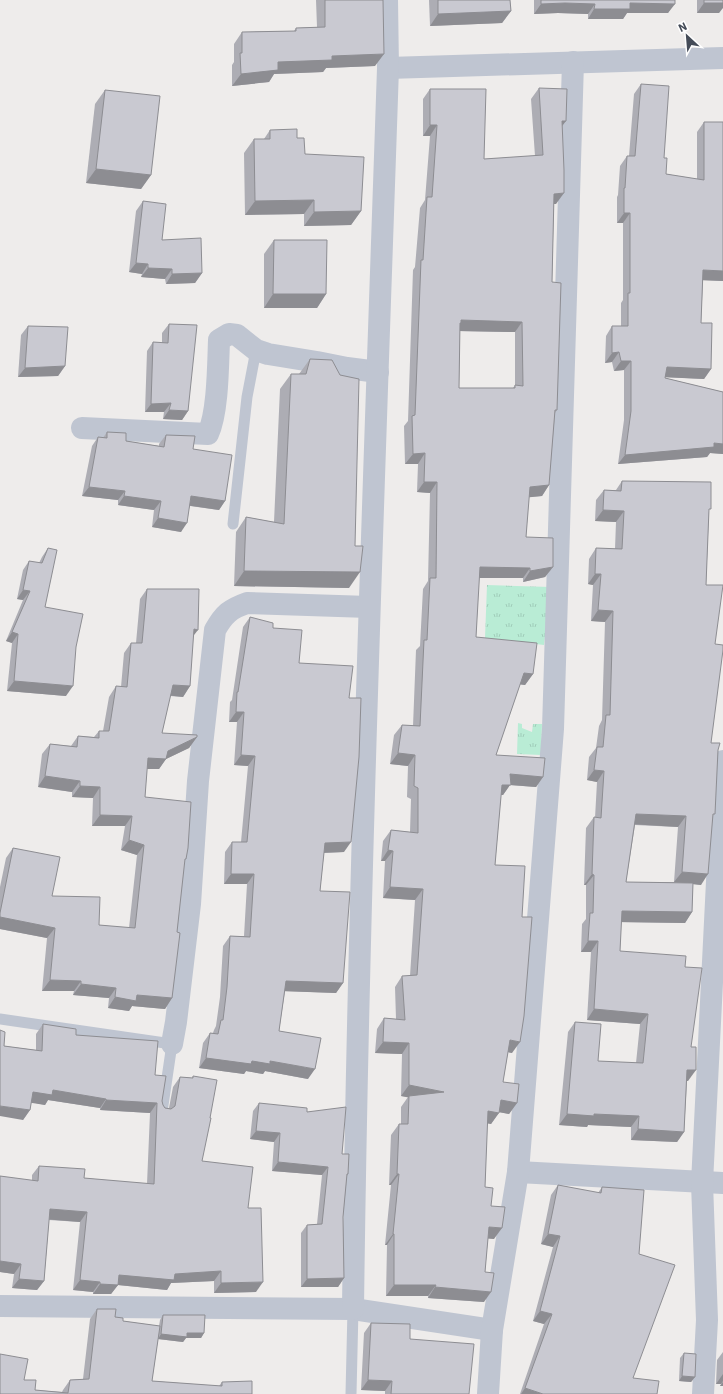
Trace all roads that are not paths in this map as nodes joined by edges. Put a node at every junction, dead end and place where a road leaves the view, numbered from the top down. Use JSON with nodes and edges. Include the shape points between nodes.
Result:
{"nodes":[{"id":1,"x":387,"y":0,"type":"edge"},
{"id":2,"x":723,"y":58,"type":"edge"},
{"id":3,"x":574,"y":62,"type":"junction"},
{"id":4,"x":388,"y":68,"type":"junction"},
{"id":5,"x":256,"y":350,"type":"junction"},
{"id":6,"x":378,"y":372,"type":"junction"},
{"id":7,"x":82,"y":428,"type":"dead end"},
{"id":8,"x":234,"y":524,"type":"dead end"},
{"id":9,"x":369,"y":607,"type":"junction"},
{"id":10,"x":723,"y":761,"type":"edge"},
{"id":11,"x":0,"y":1019,"type":"edge"},
{"id":12,"x":172,"y":1044,"type":"junction"},
{"id":13,"x":162,"y":1112,"type":"edge"},
{"id":14,"x":518,"y":1172,"type":"junction"},
{"id":15,"x":713,"y":1183,"type":"edge"},
{"id":16,"x":0,"y":1306,"type":"edge"},
{"id":17,"x":353,"y":1309,"type":"junction"},
{"id":18,"x":715,"y":1321,"type":"edge"},
{"id":19,"x":492,"y":1330,"type":"junction"},
{"id":20,"x":351,"y":1394,"type":"edge"},
{"id":21,"x":488,"y":1394,"type":"edge"},
{"id":22,"x":703,"y":1394,"type":"edge"}],
"edges":[{"from":1,"to":4,"type":"street"},
{"from":2,"to":3,"type":"street"},
{"from":3,"to":4,"type":"street"},
{"from":3,"to":14,"type":"street","via":[[553,729]]},
{"from":4,"to":6,"type":"street"},
{"from":5,"to":6,"type":"street"},
{"from":5,"to":7,"type":"street","via":[[237,335],[228,334],[219,340],[215,404],[212,426],[208,434]]},
{"from":5,"to":8,"type":"lane","via":[[246,397]]},
{"from":6,"to":9,"type":"street"},
{"from":9,"to":12,"type":"street","via":[[247,603],[221,618],[215,630],[198,781],[190,904]]},
{"from":9,"to":17,"type":"street"},
{"from":10,"to":15,"type":"street"},
{"from":11,"to":12,"type":"lane"},
{"from":12,"to":13,"type":"lane"},
{"from":14,"to":15,"type":"street"},
{"from":14,"to":19,"type":"street"},
{"from":15,"to":18,"type":"street"},
{"from":16,"to":17,"type":"street"},
{"from":17,"to":19,"type":"street"},
{"from":17,"to":20,"type":"lane"},
{"from":18,"to":22,"type":"street"},
{"from":19,"to":21,"type":"street"}]}
